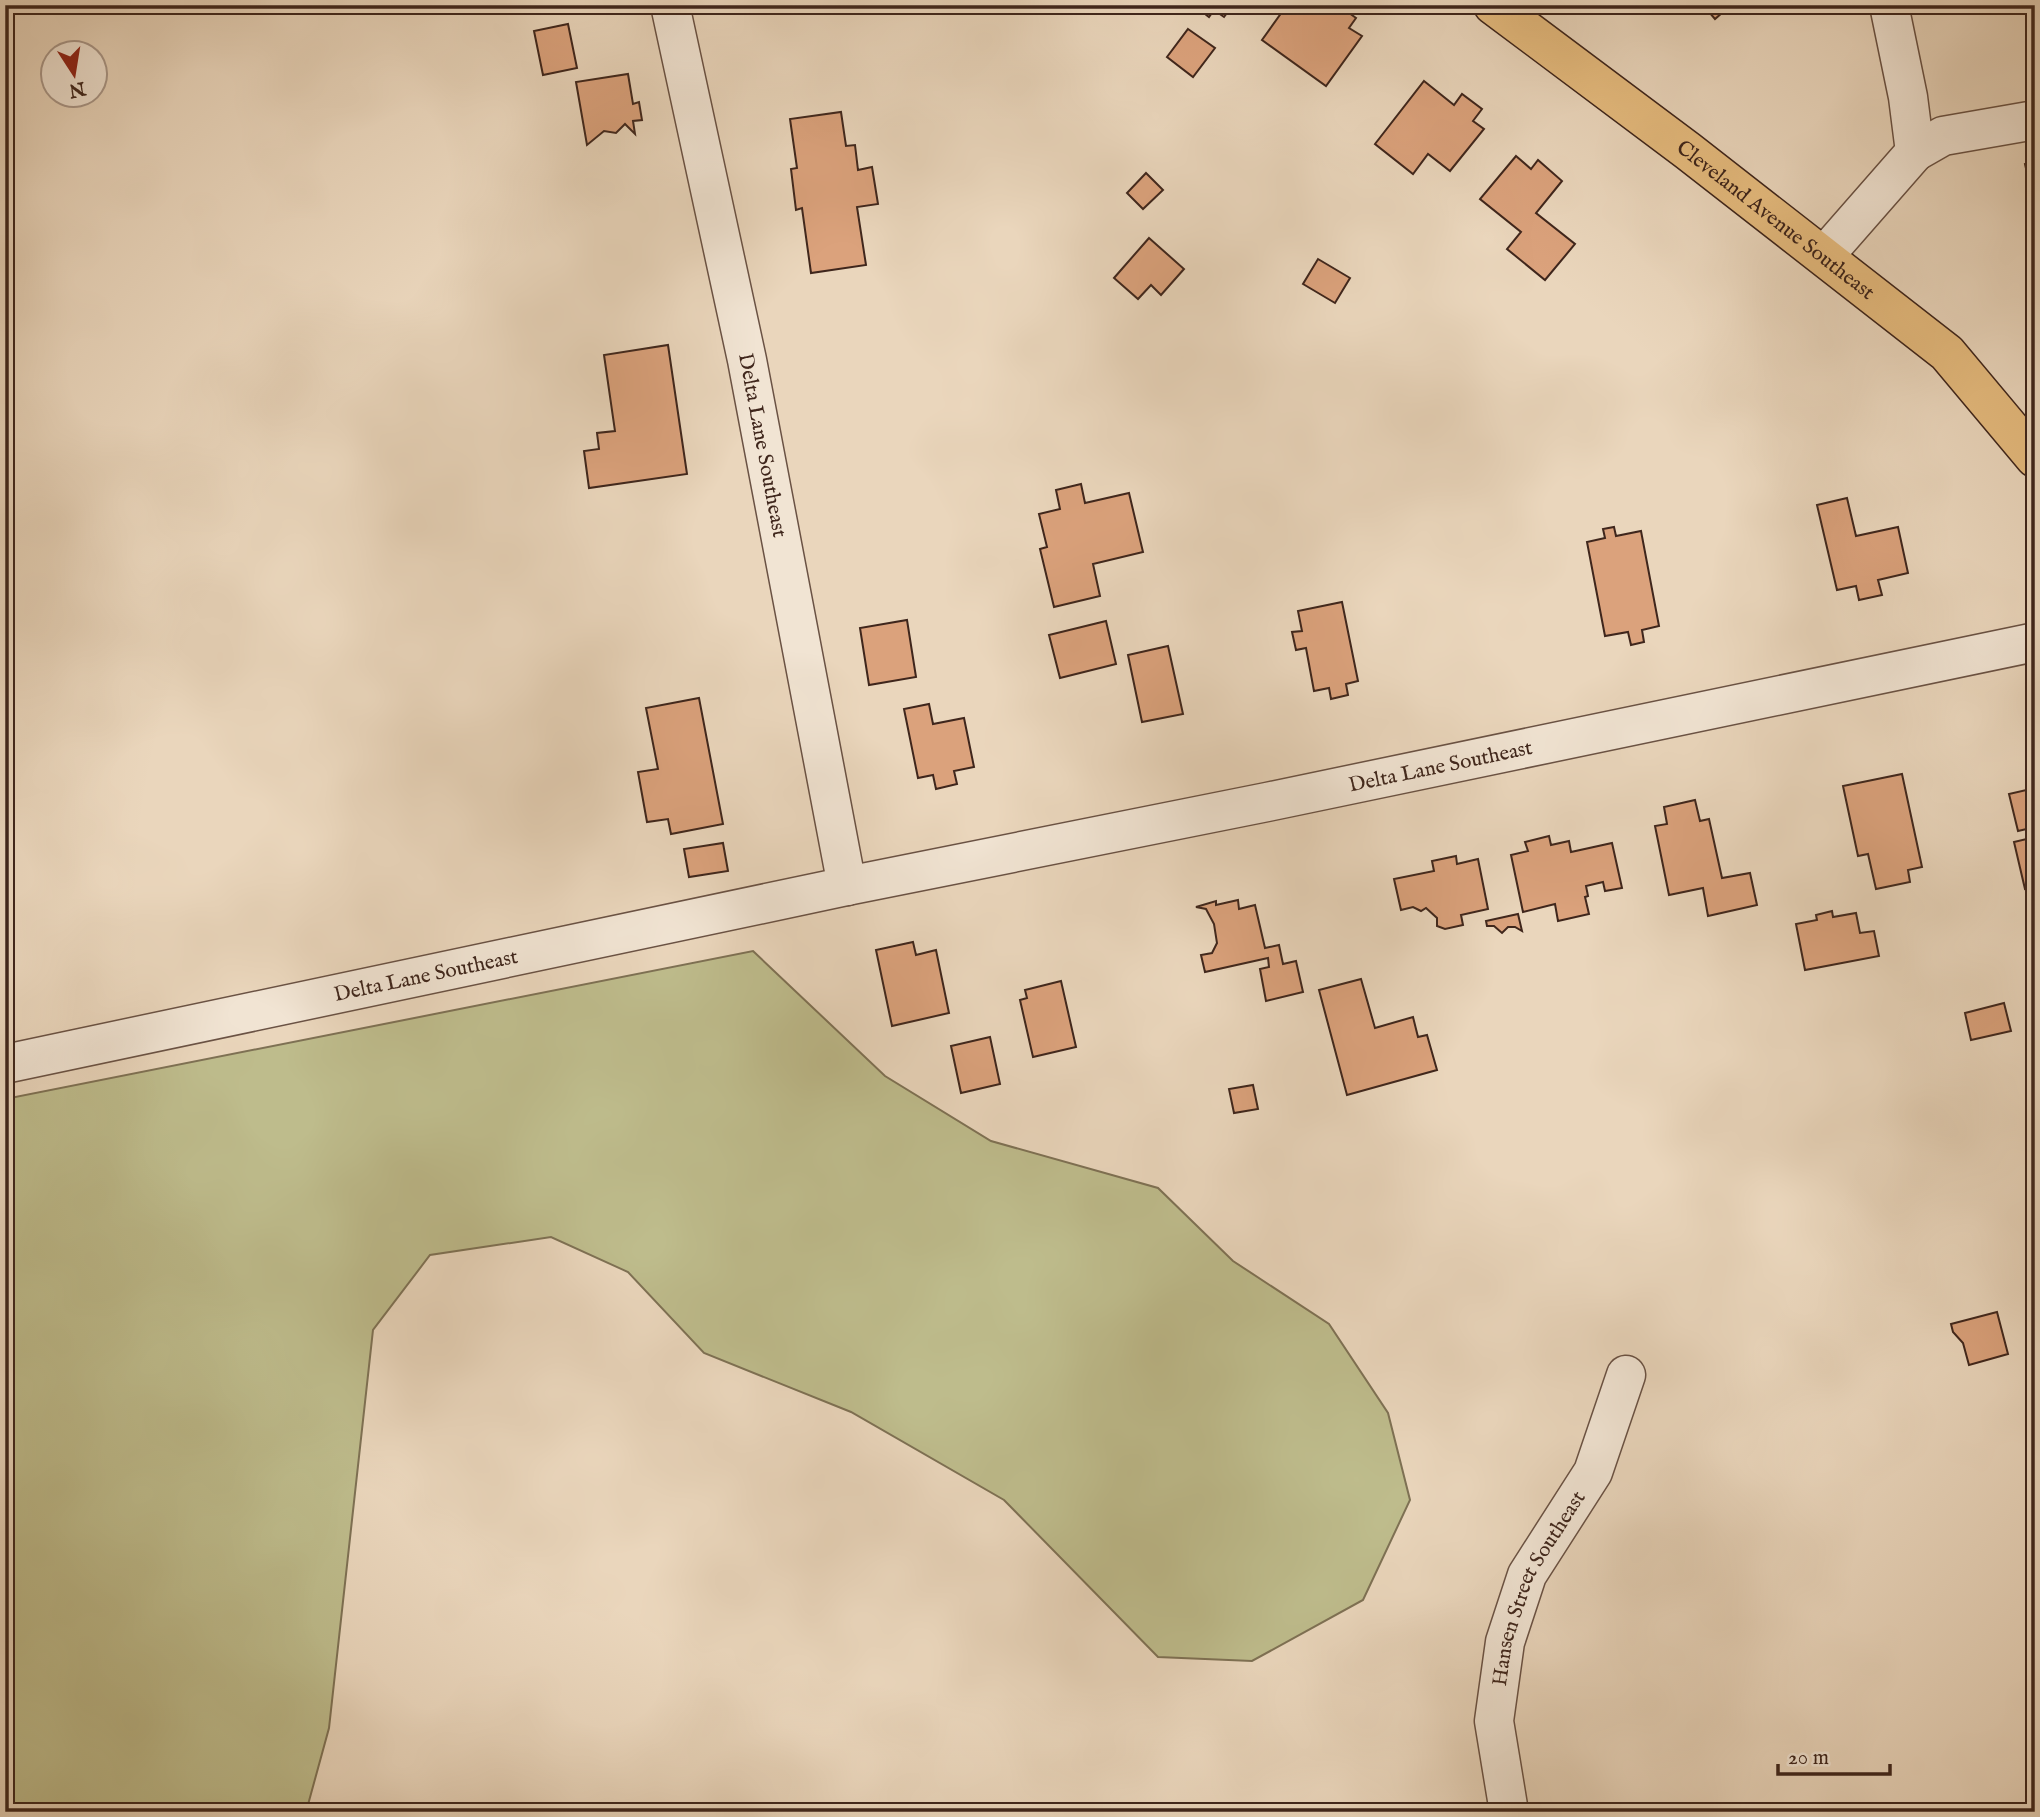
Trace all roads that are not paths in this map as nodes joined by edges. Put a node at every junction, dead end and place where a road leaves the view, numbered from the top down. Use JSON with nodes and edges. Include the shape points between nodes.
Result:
{"nodes":[{"id":1,"x":670,"y":5,"type":"edge"},
{"id":2,"x":1493,"y":5,"type":"edge"},
{"id":3,"x":1889,"y":5,"type":"edge"},
{"id":4,"x":2035,"y":120,"type":"edge"},
{"id":5,"x":1915,"y":152,"type":"junction"},
{"id":6,"x":1824,"y":256,"type":"junction"},
{"id":7,"x":2035,"y":458,"type":"edge"},
{"id":8,"x":2035,"y":642,"type":"edge"},
{"id":9,"x":848,"y":886,"type":"junction"},
{"id":10,"x":5,"y":1064,"type":"edge"},
{"id":11,"x":1626,"y":1375,"type":"dead end"},
{"id":12,"x":1509,"y":1812,"type":"edge"}],
"edges":[{"from":1,"to":9,"type":"street","name":"Delta Lane Southeast","via":[[747,359]]},
{"from":2,"to":6,"type":"main road","name":"Cleveland Avenue Southeast"},
{"from":3,"to":5,"type":"street"},
{"from":4,"to":5,"type":"street","via":[[1943,136]]},
{"from":5,"to":6,"type":"street"},
{"from":6,"to":7,"type":"main road","name":"Cleveland Avenue Southeast","via":[[1947,353]]},
{"from":8,"to":9,"type":"street","name":"Delta Lane Southeast"},
{"from":9,"to":10,"type":"street","name":"Delta Lane Southeast"},
{"from":11,"to":12,"type":"street","name":"Hansen Street Southeast","via":[[1593,1472],[1527,1575],[1505,1642],[1494,1721]]}]}
